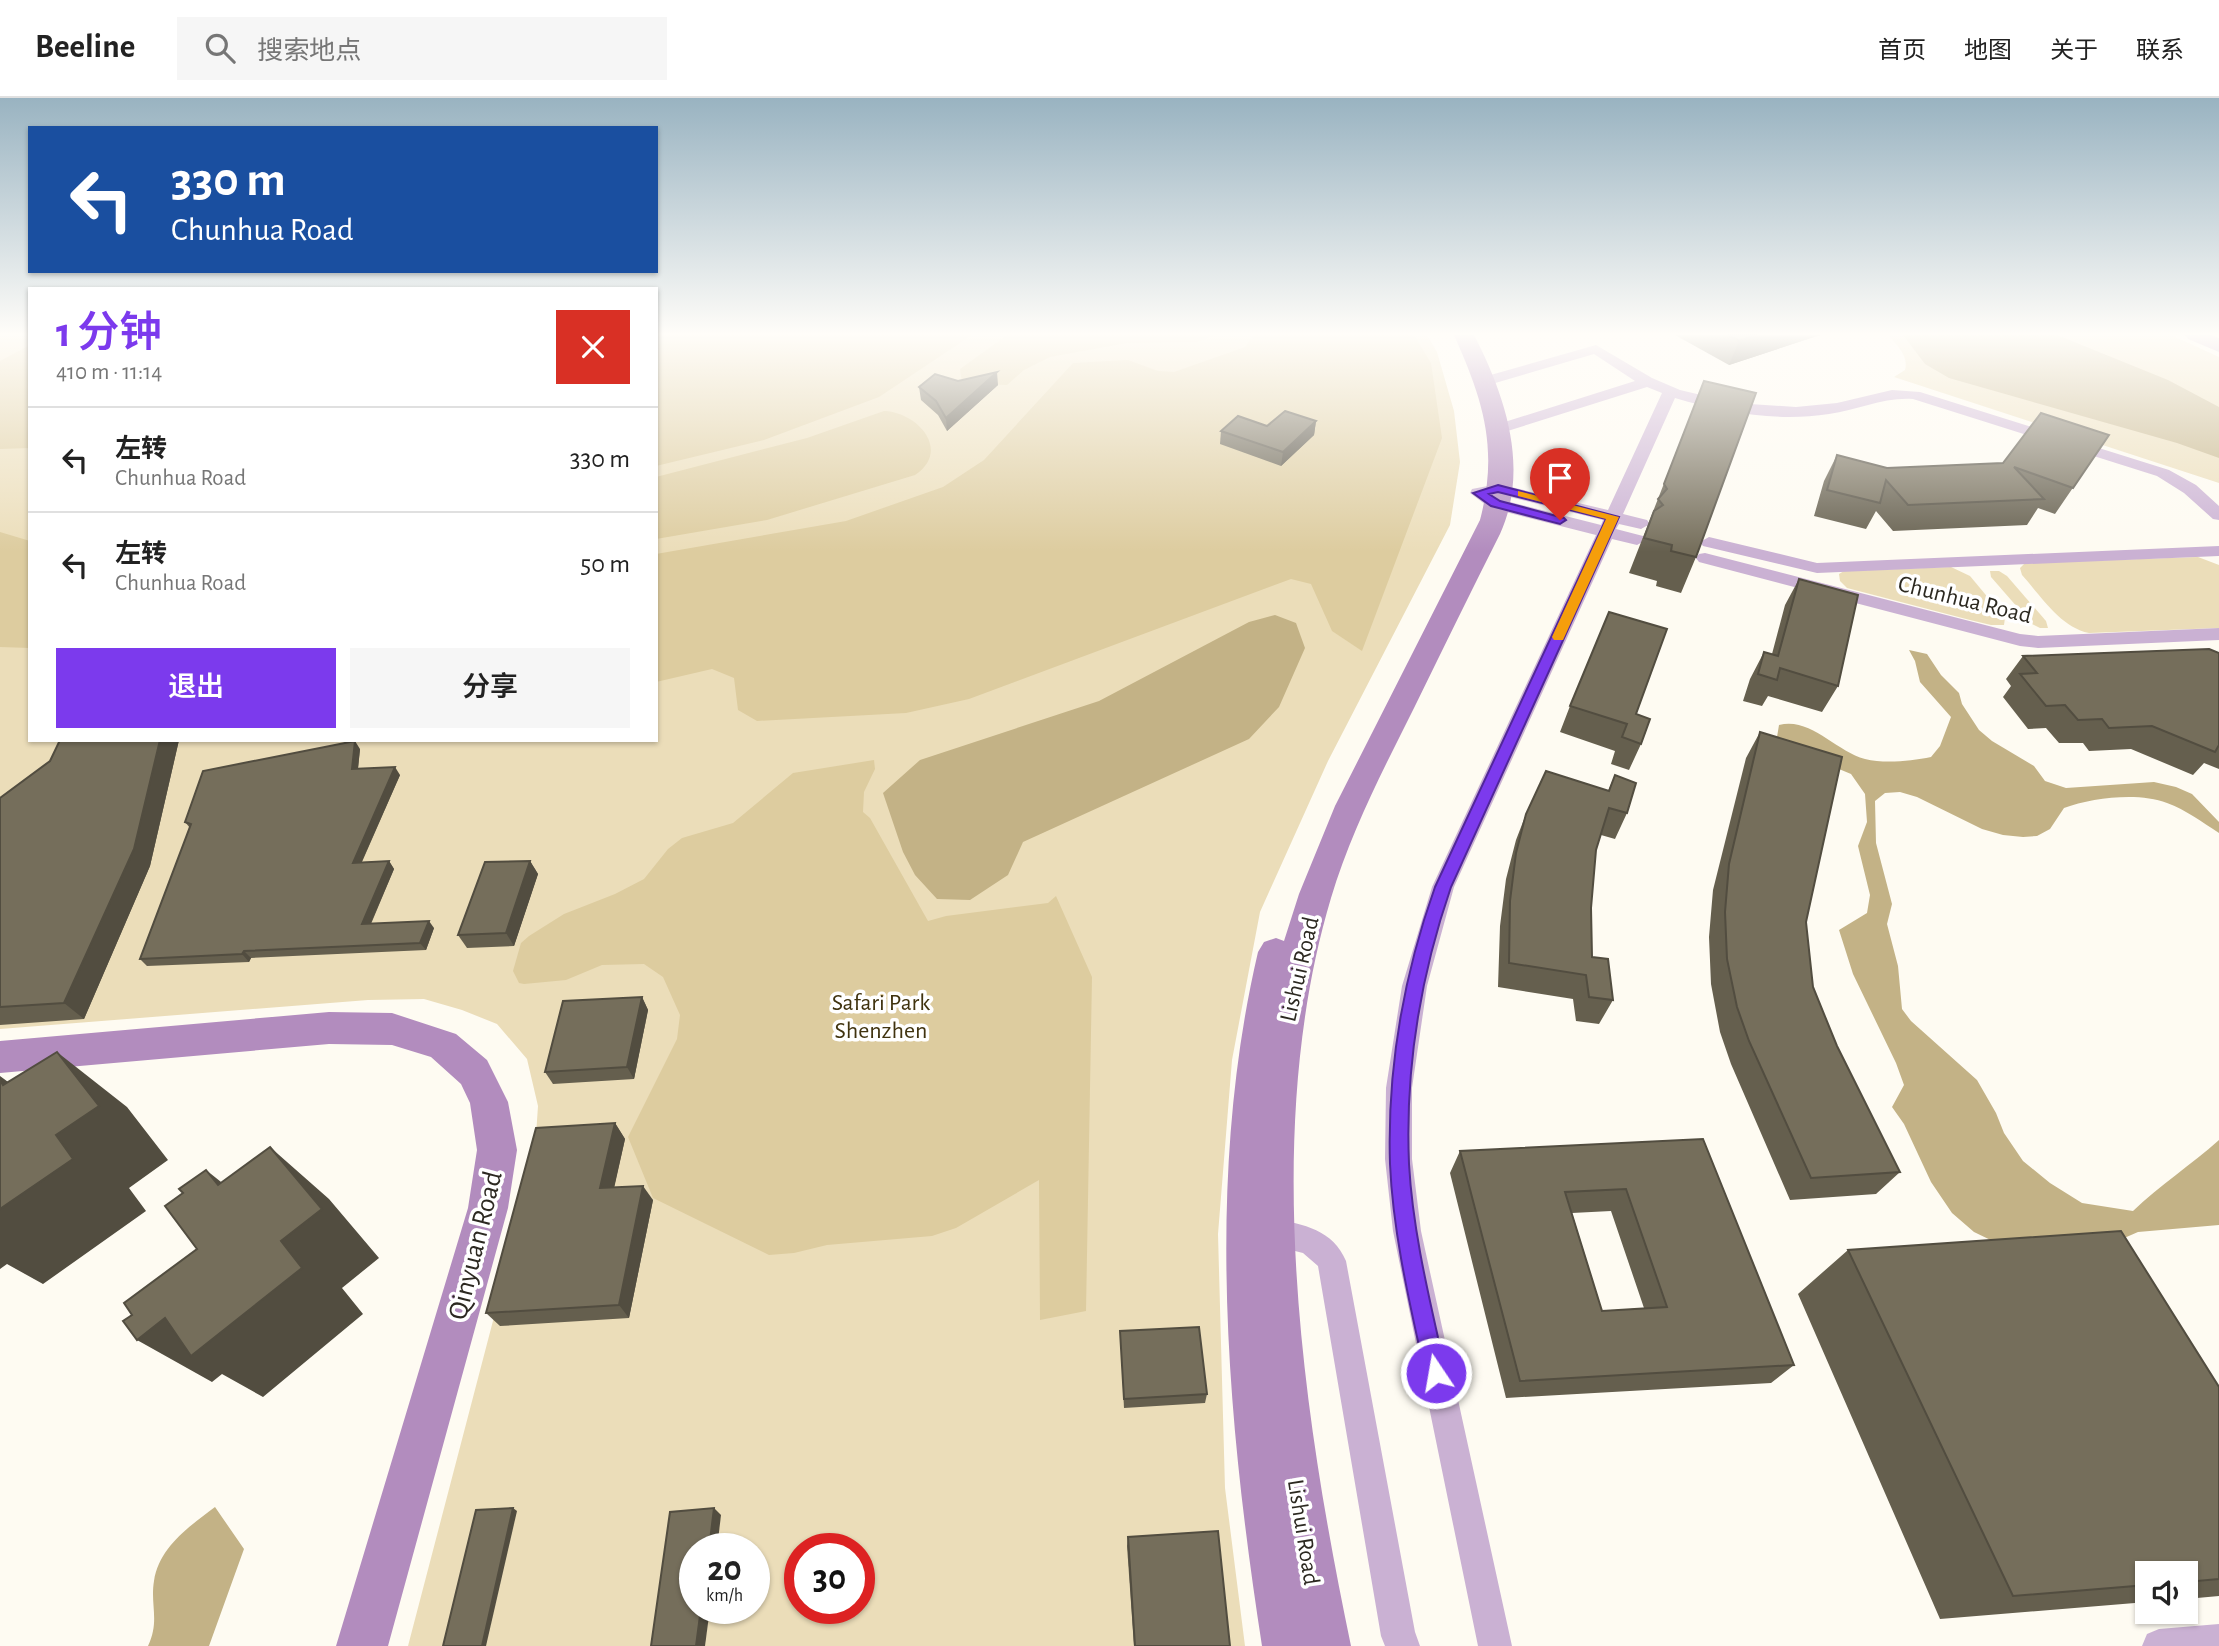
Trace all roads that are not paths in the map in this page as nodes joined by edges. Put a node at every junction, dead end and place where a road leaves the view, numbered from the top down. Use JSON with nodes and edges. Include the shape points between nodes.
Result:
{"nodes":[{"id":1,"x":1476,"y":407,"type":"edge"},
{"id":2,"x":1492,"y":407,"type":"edge"},
{"id":3,"x":1567,"y":407,"type":"edge"},
{"id":4,"x":1664,"y":407,"type":"edge"},
{"id":5,"x":1742,"y":407,"type":"edge"},
{"id":6,"x":1843,"y":407,"type":"edge"},
{"id":7,"x":1958,"y":407,"type":"edge"},
{"id":8,"x":1498,"y":429,"type":"junction"},
{"id":9,"x":1491,"y":495,"type":"junction"},
{"id":10,"x":2219,"y":515,"type":"edge"},
{"id":11,"x":1610,"y":525,"type":"junction"},
{"id":12,"x":1639,"y":532,"type":"dead end"},
{"id":13,"x":1707,"y":550,"type":"joint"},
{"id":14,"x":2219,"y":551,"type":"edge"},
{"id":15,"x":2219,"y":634,"type":"edge"},
{"id":16,"x":0,"y":1057,"type":"edge"},
{"id":17,"x":1273,"y":1233,"type":"junction"},
{"id":18,"x":2219,"y":1641,"type":"edge"},
{"id":19,"x":362,"y":1646,"type":"edge"},
{"id":20,"x":1287,"y":1646,"type":"edge"},
{"id":21,"x":1325,"y":1646,"type":"edge"},
{"id":22,"x":1403,"y":1646,"type":"edge"},
{"id":23,"x":1495,"y":1646,"type":"edge"},
{"id":24,"x":2159,"y":1646,"type":"edge"}],
"edges":[{"from":1,"to":9,"type":"main road","name":"Lishui Road"},
{"from":2,"to":8,"type":"main road","name":"Lishui Road"},
{"from":3,"to":8,"type":"street"},
{"from":4,"to":11,"type":"street"},
{"from":5,"to":6,"type":"street","via":[[1790,412]]},
{"from":7,"to":10,"type":"street","via":[[2163,473]]},
{"from":8,"to":9,"type":"main road","name":"Lishui Road","via":[[1501,469]]},
{"from":9,"to":11,"type":"street"},
{"from":9,"to":17,"type":"main road","name":"Lishui Road","via":[[1492,522],[1344,821],[1308,921],[1293,979],[1279,1074]]},
{"from":9,"to":20,"type":"main road","name":"Lishui Road","via":[[1474,517],[1318,829],[1282,932],[1260,1034],[1251,1112],[1249,1329],[1257,1442]]},
{"from":11,"to":12,"type":"street"},
{"from":11,"to":23,"type":"street","via":[[1443,887],[1424,939],[1409,1007],[1399,1090],[1400,1166],[1412,1264]]},
{"from":13,"to":14,"type":"street","name":"Chunhua Road","via":[[1817,568]]},
{"from":13,"to":15,"type":"street","name":"Chunhua Road","via":[[2020,640]]},
{"from":16,"to":19,"type":"main road","name":"Qinyuan Road","via":[[329,1028],[392,1029],[443,1045],[474,1072],[489,1102],[497,1150],[488,1208]]},
{"from":17,"to":21,"type":"main road","name":"Lishui Road","via":[[1295,1481]]},
{"from":17,"to":22,"type":"street","via":[[1317,1242],[1332,1261]]},
{"from":18,"to":24,"type":"street"}]}
